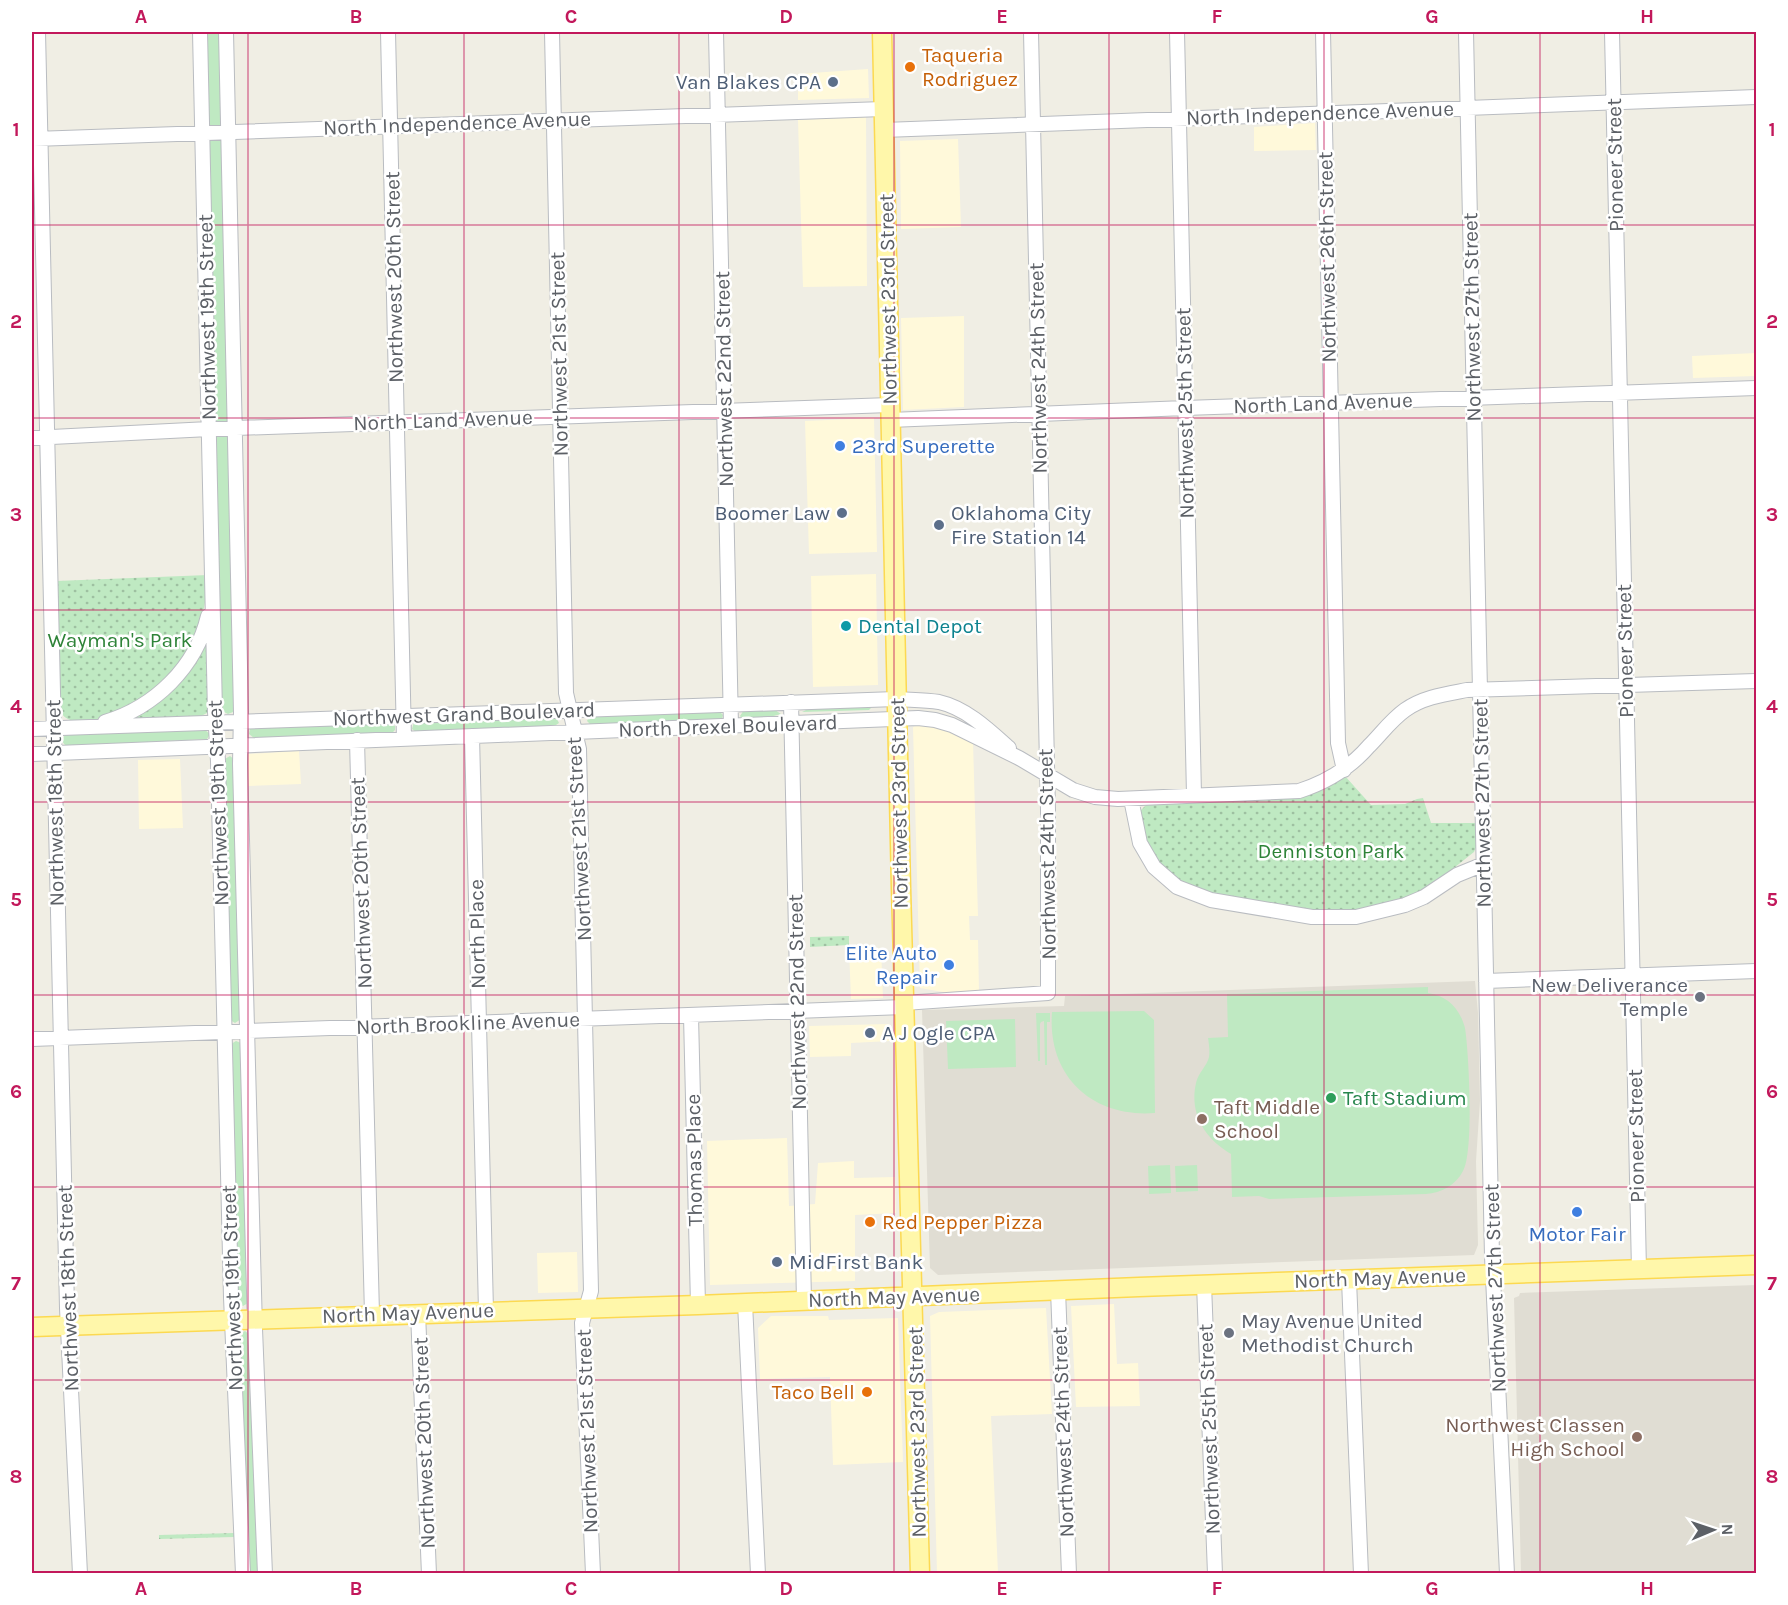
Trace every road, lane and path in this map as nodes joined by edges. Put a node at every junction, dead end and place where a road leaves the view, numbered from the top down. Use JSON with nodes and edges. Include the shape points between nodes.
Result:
{"nodes":[{"id":1,"x":38,"y":32,"type":"edge"},
{"id":2,"x":200,"y":32,"type":"edge"},
{"id":3,"x":226,"y":32,"type":"edge"},
{"id":4,"x":388,"y":32,"type":"edge"},
{"id":5,"x":552,"y":32,"type":"edge"},
{"id":6,"x":716,"y":32,"type":"edge"},
{"id":7,"x":882,"y":32,"type":"edge"},
{"id":8,"x":1031,"y":32,"type":"edge"},
{"id":9,"x":1177,"y":32,"type":"edge"},
{"id":10,"x":1323,"y":32,"type":"edge"},
{"id":11,"x":1466,"y":32,"type":"edge"},
{"id":12,"x":1612,"y":32,"type":"edge"},
{"id":13,"x":1756,"y":97,"type":"edge"},
{"id":14,"x":1614,"y":102,"type":"junction"},
{"id":15,"x":1468,"y":106,"type":"junction"},
{"id":16,"x":883,"y":109,"type":"junction"},
{"id":17,"x":1324,"y":112,"type":"junction"},
{"id":18,"x":718,"y":114,"type":"junction"},
{"id":19,"x":1179,"y":118,"type":"junction"},
{"id":20,"x":554,"y":119,"type":"junction"},
{"id":21,"x":1033,"y":124,"type":"junction"},
{"id":22,"x":390,"y":126,"type":"junction"},
{"id":23,"x":884,"y":130,"type":"junction"},
{"id":24,"x":228,"y":132,"type":"junction"},
{"id":25,"x":202,"y":133,"type":"junction"},
{"id":26,"x":36,"y":139,"type":"edge"},
{"id":27,"x":1756,"y":388,"type":"edge"},
{"id":28,"x":1620,"y":392,"type":"junction"},
{"id":29,"x":1473,"y":397,"type":"junction"},
{"id":30,"x":1330,"y":403,"type":"junction"},
{"id":31,"x":1185,"y":408,"type":"junction"},
{"id":32,"x":725,"y":410,"type":"junction"},
{"id":33,"x":890,"y":412,"type":"junction"},
{"id":34,"x":1039,"y":414,"type":"junction"},
{"id":35,"x":560,"y":416,"type":"junction"},
{"id":36,"x":397,"y":422,"type":"junction"},
{"id":37,"x":235,"y":428,"type":"junction"},
{"id":38,"x":209,"y":429,"type":"junction"},
{"id":39,"x":32,"y":438,"type":"edge"},
{"id":40,"x":46,"y":438,"type":"junction"},
{"id":41,"x":213,"y":597,"type":"junction"},
{"id":42,"x":1756,"y":681,"type":"edge"},
{"id":43,"x":1626,"y":685,"type":"junction"},
{"id":44,"x":1479,"y":689,"type":"junction"},
{"id":45,"x":896,"y":699,"type":"junction"},
{"id":46,"x":791,"y":702,"type":"junction"},
{"id":47,"x":731,"y":705,"type":"junction"},
{"id":48,"x":570,"y":710,"type":"junction"},
{"id":49,"x":404,"y":717,"type":"junction"},
{"id":50,"x":897,"y":719,"type":"junction"},
{"id":51,"x":241,"y":722,"type":"junction"},
{"id":52,"x":216,"y":723,"type":"junction"},
{"id":53,"x":791,"y":724,"type":"junction"},
{"id":54,"x":732,"y":726,"type":"junction"},
{"id":55,"x":90,"y":727,"type":"junction"},
{"id":56,"x":54,"y":728,"type":"junction"},
{"id":57,"x":32,"y":729,"type":"edge"},
{"id":58,"x":575,"y":732,"type":"junction"},
{"id":59,"x":472,"y":736,"type":"junction"},
{"id":60,"x":404,"y":739,"type":"junction"},
{"id":61,"x":357,"y":740,"type":"junction"},
{"id":62,"x":241,"y":745,"type":"junction"},
{"id":63,"x":217,"y":746,"type":"junction"},
{"id":64,"x":55,"y":753,"type":"junction"},
{"id":65,"x":32,"y":754,"type":"edge"},
{"id":66,"x":1019,"y":758,"type":"junction"},
{"id":67,"x":1344,"y":770,"type":"junction"},
{"id":68,"x":1047,"y":776,"type":"junction"},
{"id":69,"x":1194,"y":795,"type":"junction"},
{"id":70,"x":1131,"y":799,"type":"junction"},
{"id":71,"x":1484,"y":864,"type":"junction"},
{"id":72,"x":1756,"y":971,"type":"edge"},
{"id":73,"x":1632,"y":976,"type":"junction"},
{"id":74,"x":1486,"y":981,"type":"junction"},
{"id":75,"x":1048,"y":993,"type":"joint"},
{"id":76,"x":904,"y":1005,"type":"junction"},
{"id":77,"x":798,"y":1012,"type":"junction"},
{"id":78,"x":691,"y":1016,"type":"junction"},
{"id":79,"x":585,"y":1019,"type":"junction"},
{"id":80,"x":479,"y":1023,"type":"junction"},
{"id":81,"x":365,"y":1027,"type":"junction"},
{"id":82,"x":247,"y":1031,"type":"junction"},
{"id":83,"x":225,"y":1032,"type":"junction"},
{"id":84,"x":61,"y":1038,"type":"junction"},
{"id":85,"x":32,"y":1039,"type":"edge"},
{"id":86,"x":1756,"y":1265,"type":"edge"},
{"id":87,"x":1639,"y":1270,"type":"junction"},
{"id":88,"x":1494,"y":1274,"type":"junction"},
{"id":89,"x":1349,"y":1280,"type":"junction"},
{"id":90,"x":1204,"y":1284,"type":"junction"},
{"id":91,"x":1058,"y":1290,"type":"junction"},
{"id":92,"x":913,"y":1297,"type":"junction"},
{"id":93,"x":804,"y":1301,"type":"junction"},
{"id":94,"x":745,"y":1303,"type":"junction"},
{"id":95,"x":698,"y":1305,"type":"junction"},
{"id":96,"x":586,"y":1308,"type":"junction"},
{"id":97,"x":486,"y":1311,"type":"junction"},
{"id":98,"x":418,"y":1313,"type":"junction"},
{"id":99,"x":372,"y":1314,"type":"junction"},
{"id":100,"x":255,"y":1318,"type":"junction"},
{"id":101,"x":232,"y":1319,"type":"junction"},
{"id":102,"x":68,"y":1325,"type":"junction"},
{"id":103,"x":32,"y":1326,"type":"edge"},
{"id":104,"x":80,"y":1574,"type":"edge"},
{"id":105,"x":243,"y":1574,"type":"edge"},
{"id":106,"x":265,"y":1574,"type":"edge"},
{"id":107,"x":429,"y":1574,"type":"edge"},
{"id":108,"x":593,"y":1574,"type":"edge"},
{"id":109,"x":758,"y":1574,"type":"edge"},
{"id":110,"x":920,"y":1574,"type":"edge"},
{"id":111,"x":1069,"y":1574,"type":"edge"},
{"id":112,"x":1215,"y":1574,"type":"edge"},
{"id":113,"x":1361,"y":1574,"type":"edge"},
{"id":114,"x":1507,"y":1574,"type":"edge"}],
"edges":[{"from":1,"to":26,"type":"street","name":"Northwest 18th Street"},
{"from":2,"to":25,"type":"street","name":"Northwest 19th Street"},
{"from":3,"to":24,"type":"street","name":"Northwest 19th Street"},
{"from":4,"to":22,"type":"street","name":"Northwest 20th Street"},
{"from":5,"to":20,"type":"street","name":"Northwest 21st Street"},
{"from":6,"to":18,"type":"street","name":"Northwest 22nd Street"},
{"from":7,"to":16,"type":"main road","name":"Northwest 23rd Street"},
{"from":8,"to":21,"type":"street","name":"Northwest 24th Street"},
{"from":9,"to":19,"type":"street","name":"Northwest 25th Street"},
{"from":10,"to":17,"type":"street","name":"Northwest 26th Street"},
{"from":11,"to":15,"type":"street","name":"Northwest 27th Street"},
{"from":12,"to":14,"type":"street","name":"Pioneer Street"},
{"from":13,"to":14,"type":"street","name":"North Independence Avenue"},
{"from":14,"to":15,"type":"street","name":"North Independence Avenue"},
{"from":14,"to":28,"type":"street","name":"Pioneer Street"},
{"from":15,"to":17,"type":"street","name":"North Independence Avenue"},
{"from":15,"to":29,"type":"street","name":"Northwest 27th Street"},
{"from":16,"to":18,"type":"street","name":"North Independence Avenue"},
{"from":16,"to":23,"type":"main road","name":"Northwest 23rd Street"},
{"from":17,"to":19,"type":"street","name":"North Independence Avenue"},
{"from":17,"to":30,"type":"street","name":"Northwest 26th Street"},
{"from":18,"to":20,"type":"street","name":"North Independence Avenue"},
{"from":18,"to":32,"type":"street","name":"Northwest 22nd Street"},
{"from":19,"to":21,"type":"street","name":"North Independence Avenue"},
{"from":19,"to":31,"type":"street","name":"Northwest 25th Street"},
{"from":20,"to":22,"type":"street","name":"North Independence Avenue"},
{"from":20,"to":35,"type":"street","name":"Northwest 21st Street"},
{"from":21,"to":23,"type":"street","name":"North Independence Avenue"},
{"from":21,"to":34,"type":"street","name":"Northwest 24th Street"},
{"from":22,"to":24,"type":"street","name":"North Independence Avenue"},
{"from":22,"to":36,"type":"street","name":"Northwest 20th Street"},
{"from":23,"to":33,"type":"main road","name":"Northwest 23rd Street"},
{"from":24,"to":25,"type":"street","name":"North Independence Avenue"},
{"from":24,"to":37,"type":"street","name":"Northwest 19th Street"},
{"from":25,"to":26,"type":"street","name":"North Independence Avenue"},
{"from":25,"to":38,"type":"street","name":"Northwest 19th Street"},
{"from":26,"to":40,"type":"street","name":"Northwest 18th Street"},
{"from":27,"to":28,"type":"street","name":"North Land Avenue"},
{"from":28,"to":29,"type":"street","name":"North Land Avenue"},
{"from":28,"to":43,"type":"street","name":"Pioneer Street"},
{"from":29,"to":30,"type":"street","name":"North Land Avenue"},
{"from":29,"to":44,"type":"street","name":"Northwest 27th Street"},
{"from":30,"to":31,"type":"street","name":"North Land Avenue"},
{"from":30,"to":67,"type":"street","name":"Northwest 26th Street","via":[[1338,743]]},
{"from":31,"to":34,"type":"street","name":"North Land Avenue"},
{"from":31,"to":69,"type":"street","name":"Northwest 25th Street"},
{"from":32,"to":33,"type":"street","name":"North Land Avenue"},
{"from":32,"to":35,"type":"street","name":"North Land Avenue"},
{"from":32,"to":47,"type":"street","name":"Northwest 22nd Street"},
{"from":33,"to":34,"type":"street","name":"North Land Avenue"},
{"from":33,"to":45,"type":"main road","name":"Northwest 23rd Street"},
{"from":34,"to":68,"type":"street","name":"Northwest 24th Street"},
{"from":35,"to":36,"type":"street","name":"North Land Avenue"},
{"from":35,"to":48,"type":"street","name":"Northwest 21st Street","via":[[566,693]]},
{"from":36,"to":37,"type":"street","name":"North Land Avenue"},
{"from":36,"to":49,"type":"street","name":"Northwest 20th Street"},
{"from":37,"to":38,"type":"street","name":"North Land Avenue"},
{"from":37,"to":51,"type":"street","name":"Northwest 19th Street"},
{"from":38,"to":40,"type":"street","name":"North Land Avenue"},
{"from":38,"to":41,"type":"street","name":"Northwest 19th Street"},
{"from":39,"to":40,"type":"street","name":"North Land Avenue"},
{"from":40,"to":56,"type":"street","name":"Northwest 18th Street"},
{"from":41,"to":52,"type":"street","name":"Northwest 19th Street"},
{"from":41,"to":55,"type":"street","via":[[203,634],[174,680],[142,706]]},
{"from":42,"to":43,"type":"street","name":"North Drexel Boulevard"},
{"from":43,"to":44,"type":"street","name":"North Drexel Boulevard"},
{"from":43,"to":73,"type":"street","name":"Pioneer Street"},
{"from":44,"to":67,"type":"street","name":"North Drexel Boulevard","via":[[1429,697],[1406,709]]},
{"from":44,"to":71,"type":"street","name":"Northwest 27th Street"},
{"from":45,"to":46,"type":"street","name":"Northwest Grand Boulevard"},
{"from":45,"to":50,"type":"main road","name":"Northwest 23rd Street"},
{"from":45,"to":66,"type":"street","name":"North Drexel Boulevard","via":[[939,702],[956,709],[986,727]]},
{"from":46,"to":47,"type":"street","name":"Northwest Grand Boulevard"},
{"from":46,"to":53,"type":"street","name":"Northwest 22nd Street"},
{"from":47,"to":48,"type":"street","name":"Northwest Grand Boulevard"},
{"from":47,"to":54,"type":"street","name":"Northwest 22nd Street"},
{"from":48,"to":49,"type":"street","name":"Northwest Grand Boulevard"},
{"from":48,"to":58,"type":"street","name":"Northwest 21st Street"},
{"from":49,"to":51,"type":"street","name":"Northwest Grand Boulevard"},
{"from":49,"to":60,"type":"street","name":"Northwest 20th Street"},
{"from":50,"to":53,"type":"street","name":"North Drexel Boulevard"},
{"from":50,"to":66,"type":"street","name":"North Drexel Boulevard","via":[[918,718],[951,725]]},
{"from":50,"to":76,"type":"main road","name":"Northwest 23rd Street"},
{"from":51,"to":52,"type":"street","name":"Northwest Grand Boulevard"},
{"from":51,"to":62,"type":"street","name":"Northwest 19th Street"},
{"from":52,"to":55,"type":"street","name":"Northwest Grand Boulevard"},
{"from":52,"to":63,"type":"street","name":"Northwest 19th Street"},
{"from":53,"to":54,"type":"street","name":"North Drexel Boulevard"},
{"from":53,"to":77,"type":"street","name":"Northwest 22nd Street"},
{"from":54,"to":58,"type":"street","name":"North Drexel Boulevard"},
{"from":55,"to":56,"type":"street","name":"Northwest Grand Boulevard"},
{"from":56,"to":57,"type":"street","name":"Northwest Grand Boulevard"},
{"from":56,"to":64,"type":"street","name":"Northwest 18th Street"},
{"from":58,"to":59,"type":"street","name":"North Drexel Boulevard"},
{"from":58,"to":79,"type":"street","name":"Northwest 21st Street","via":[[579,749]]},
{"from":59,"to":60,"type":"street","name":"North Drexel Boulevard"},
{"from":59,"to":80,"type":"street","name":"North Place"},
{"from":60,"to":61,"type":"street","name":"North Drexel Boulevard"},
{"from":61,"to":62,"type":"street","name":"North Drexel Boulevard"},
{"from":61,"to":81,"type":"street","name":"Northwest 20th Street"},
{"from":62,"to":63,"type":"street","name":"North Drexel Boulevard"},
{"from":62,"to":82,"type":"street","name":"Northwest 19th Street"},
{"from":63,"to":64,"type":"street","name":"North Drexel Boulevard"},
{"from":63,"to":83,"type":"street","name":"Northwest 19th Street"},
{"from":64,"to":65,"type":"street","name":"North Drexel Boulevard"},
{"from":64,"to":84,"type":"street","name":"Northwest 18th Street"},
{"from":66,"to":68,"type":"street","name":"North Drexel Boulevard"},
{"from":67,"to":69,"type":"street","name":"North Drexel Boulevard","via":[[1299,791]]},
{"from":68,"to":70,"type":"street","name":"North Drexel Boulevard","via":[[1095,797]]},
{"from":68,"to":75,"type":"street","name":"Northwest 24th Street"},
{"from":69,"to":70,"type":"street","name":"North Drexel Boulevard"},
{"from":70,"to":71,"type":"street","via":[[1140,843],[1154,867],[1177,887],[1211,900],[1312,917],[1356,917],[1405,905]]},
{"from":71,"to":74,"type":"street","name":"Northwest 27th Street"},
{"from":72,"to":73,"type":"street"},
{"from":73,"to":74,"type":"street"},
{"from":73,"to":87,"type":"street","name":"Pioneer Street"},
{"from":74,"to":88,"type":"street","name":"Northwest 27th Street"},
{"from":75,"to":76,"type":"street","name":"North Brookline Avenue"},
{"from":76,"to":77,"type":"street","name":"North Brookline Avenue"},
{"from":76,"to":92,"type":"main road","name":"Northwest 23rd Street"},
{"from":77,"to":78,"type":"street","name":"North Brookline Avenue"},
{"from":77,"to":93,"type":"street","name":"Northwest 22nd Street"},
{"from":78,"to":79,"type":"street","name":"North Brookline Avenue"},
{"from":78,"to":95,"type":"street","name":"Thomas Place"},
{"from":79,"to":80,"type":"street","name":"North Brookline Avenue"},
{"from":79,"to":96,"type":"street","name":"Northwest 21st Street","via":[[591,1291]]},
{"from":80,"to":81,"type":"street","name":"North Brookline Avenue"},
{"from":80,"to":97,"type":"street","name":"North Place"},
{"from":81,"to":82,"type":"street","name":"North Brookline Avenue"},
{"from":81,"to":99,"type":"street","name":"Northwest 20th Street"},
{"from":82,"to":83,"type":"street","name":"North Brookline Avenue"},
{"from":82,"to":100,"type":"street","name":"Northwest 19th Street"},
{"from":83,"to":84,"type":"street","name":"North Brookline Avenue"},
{"from":83,"to":101,"type":"street","name":"Northwest 19th Street"},
{"from":84,"to":85,"type":"street","name":"North Brookline Avenue"},
{"from":84,"to":102,"type":"street","name":"Northwest 18th Street"},
{"from":86,"to":87,"type":"main road","name":"North May Avenue"},
{"from":87,"to":88,"type":"main road","name":"North May Avenue"},
{"from":88,"to":89,"type":"main road","name":"North May Avenue"},
{"from":88,"to":114,"type":"street","name":"Northwest 27th Street"},
{"from":89,"to":90,"type":"main road","name":"North May Avenue"},
{"from":89,"to":113,"type":"street"},
{"from":90,"to":91,"type":"main road","name":"North May Avenue"},
{"from":90,"to":112,"type":"street","name":"Northwest 25th Street"},
{"from":91,"to":92,"type":"main road","name":"North May Avenue"},
{"from":91,"to":111,"type":"street","name":"Northwest 24th Street"},
{"from":92,"to":93,"type":"main road","name":"North May Avenue"},
{"from":92,"to":110,"type":"main road","name":"Northwest 23rd Street"},
{"from":93,"to":94,"type":"main road","name":"North May Avenue"},
{"from":94,"to":95,"type":"main road","name":"North May Avenue"},
{"from":94,"to":109,"type":"street"},
{"from":95,"to":96,"type":"main road","name":"North May Avenue"},
{"from":96,"to":97,"type":"main road","name":"North May Avenue"},
{"from":96,"to":108,"type":"street","name":"Northwest 21st Street","via":[[582,1323]]},
{"from":97,"to":98,"type":"main road","name":"North May Avenue"},
{"from":98,"to":99,"type":"main road","name":"North May Avenue"},
{"from":98,"to":107,"type":"street","name":"Northwest 20th Street"},
{"from":99,"to":100,"type":"main road","name":"North May Avenue"},
{"from":100,"to":101,"type":"main road","name":"North May Avenue"},
{"from":100,"to":106,"type":"street","name":"Northwest 19th Street"},
{"from":101,"to":102,"type":"main road","name":"North May Avenue"},
{"from":101,"to":105,"type":"street","name":"Northwest 19th Street"},
{"from":102,"to":103,"type":"main road","name":"North May Avenue"},
{"from":102,"to":104,"type":"street","name":"Northwest 18th Street"}]}
